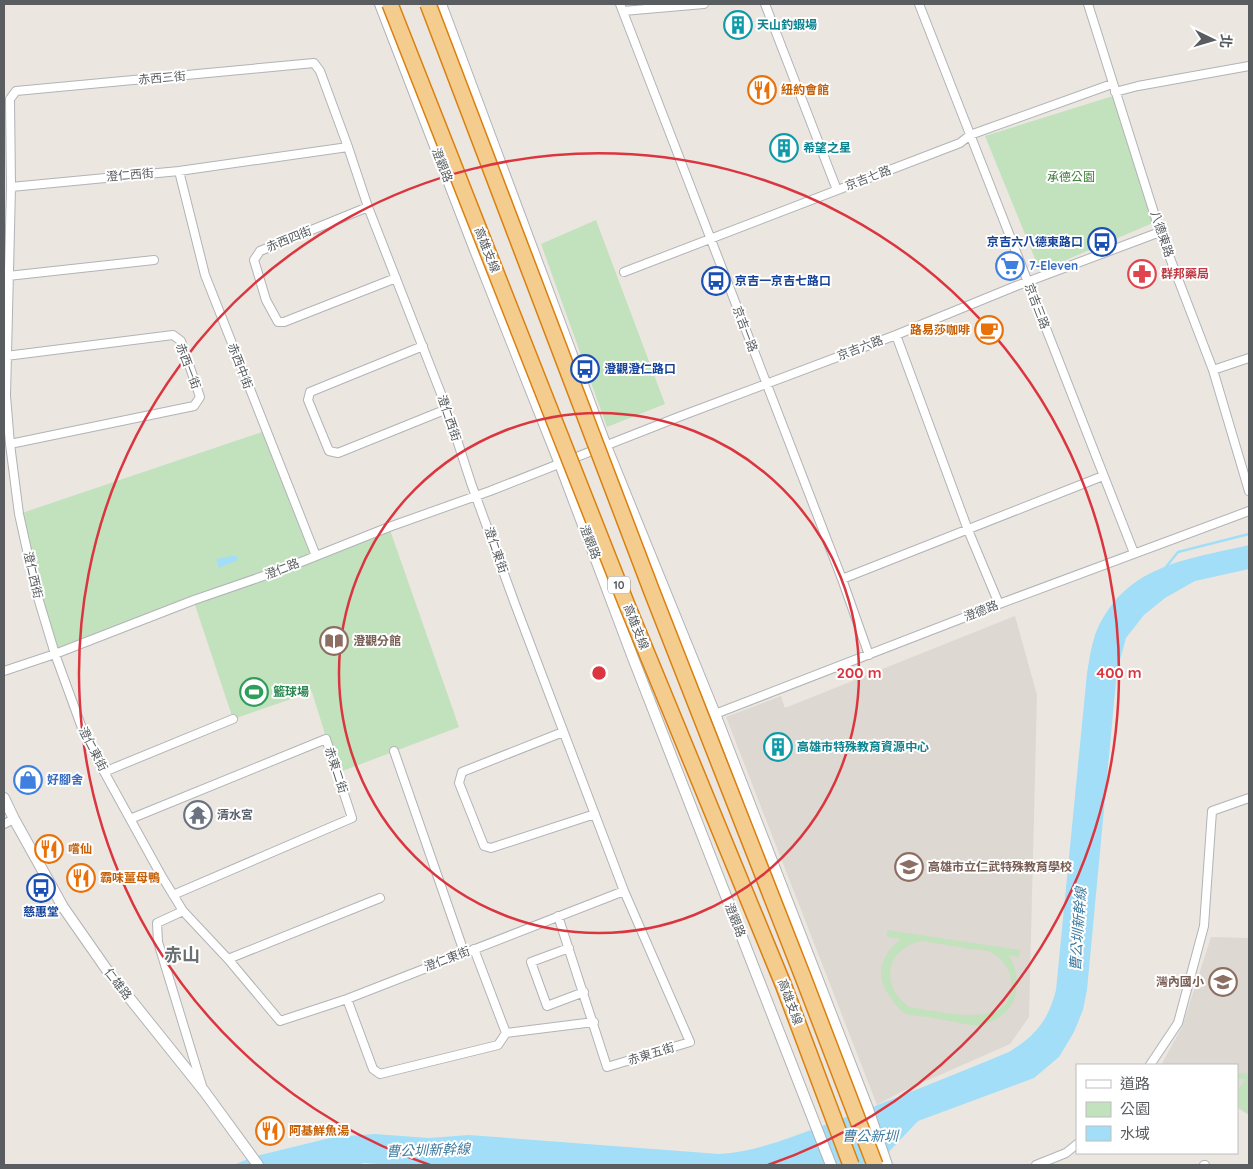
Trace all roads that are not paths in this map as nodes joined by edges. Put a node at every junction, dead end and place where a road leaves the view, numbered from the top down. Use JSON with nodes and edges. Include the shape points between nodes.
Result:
{"nodes":[{"id":1,"x":380,"y":4,"type":"edge"},
{"id":2,"x":390,"y":4,"type":"edge"},
{"id":3,"x":428,"y":4,"type":"edge"},
{"id":4,"x":442,"y":4,"type":"edge"},
{"id":5,"x":704,"y":4,"type":"edge"},
{"id":6,"x":765,"y":4,"type":"edge"},
{"id":7,"x":919,"y":4,"type":"edge"},
{"id":8,"x":1088,"y":4,"type":"edge"},
{"id":9,"x":622,"y":8,"type":"edge"},
{"id":10,"x":1249,"y":66,"type":"edge"},
{"id":11,"x":1113,"y":88,"type":"junction"},
{"id":12,"x":970,"y":135,"type":"junction"},
{"id":13,"x":348,"y":146,"type":"junction"},
{"id":14,"x":179,"y":171,"type":"junction"},
{"id":15,"x":11,"y":187,"type":"junction"},
{"id":16,"x":837,"y":190,"type":"junction"},
{"id":17,"x":368,"y":207,"type":"junction"},
{"id":18,"x":1160,"y":232,"type":"junction"},
{"id":19,"x":710,"y":238,"type":"junction"},
{"id":20,"x":154,"y":260,"type":"dead end"},
{"id":21,"x":624,"y":272,"type":"dead end"},
{"id":22,"x":8,"y":276,"type":"junction"},
{"id":23,"x":396,"y":278,"type":"junction"},
{"id":24,"x":1027,"y":282,"type":"junction"},
{"id":25,"x":896,"y":335,"type":"junction"},
{"id":26,"x":423,"y":346,"type":"junction"},
{"id":27,"x":6,"y":356,"type":"junction"},
{"id":28,"x":1249,"y":358,"type":"edge"},
{"id":29,"x":1213,"y":370,"type":"junction"},
{"id":30,"x":766,"y":384,"type":"junction"},
{"id":31,"x":447,"y":409,"type":"junction"},
{"id":32,"x":10,"y":444,"type":"junction"},
{"id":33,"x":606,"y":446,"type":"junction"},
{"id":34,"x":560,"y":464,"type":"junction"},
{"id":35,"x":1103,"y":476,"type":"junction"},
{"id":36,"x":1249,"y":491,"type":"edge"},
{"id":37,"x":476,"y":495,"type":"junction"},
{"id":38,"x":1249,"y":510,"type":"edge"},
{"id":39,"x":968,"y":530,"type":"junction"},
{"id":40,"x":1134,"y":553,"type":"junction"},
{"id":41,"x":316,"y":556,"type":"junction"},
{"id":42,"x":842,"y":578,"type":"junction"},
{"id":43,"x":999,"y":604,"type":"junction"},
{"id":44,"x":55,"y":654,"type":"junction"},
{"id":45,"x":869,"y":655,"type":"junction"},
{"id":46,"x":4,"y":671,"type":"edge"},
{"id":47,"x":715,"y":714,"type":"junction"},
{"id":48,"x":233,"y":719,"type":"dead end"},
{"id":49,"x":563,"y":732,"type":"junction"},
{"id":50,"x":394,"y":751,"type":"dead end"},
{"id":51,"x":104,"y":772,"type":"junction"},
{"id":52,"x":4,"y":798,"type":"edge"},
{"id":53,"x":1249,"y":798,"type":"edge"},
{"id":54,"x":595,"y":814,"type":"junction"},
{"id":55,"x":14,"y":819,"type":"junction"},
{"id":56,"x":130,"y":819,"type":"junction"},
{"id":57,"x":4,"y":824,"type":"edge"},
{"id":58,"x":624,"y":891,"type":"junction"},
{"id":59,"x":174,"y":895,"type":"junction"},
{"id":60,"x":380,"y":898,"type":"dead end"},
{"id":61,"x":183,"y":911,"type":"junction"},
{"id":62,"x":558,"y":916,"type":"junction"},
{"id":63,"x":568,"y":948,"type":"junction"},
{"id":64,"x":474,"y":949,"type":"junction"},
{"id":65,"x":464,"y":952,"type":"junction"},
{"id":66,"x":228,"y":959,"type":"junction"},
{"id":67,"x":584,"y":992,"type":"junction"},
{"id":68,"x":347,"y":999,"type":"junction"},
{"id":69,"x":594,"y":1022,"type":"junction"},
{"id":70,"x":506,"y":1033,"type":"junction"},
{"id":71,"x":1151,"y":1064,"type":"edge"},
{"id":72,"x":204,"y":1091,"type":"junction"},
{"id":73,"x":1076,"y":1145,"type":"edge"},
{"id":74,"x":255,"y":1161,"type":"edge"},
{"id":75,"x":882,"y":1163,"type":"edge"},
{"id":76,"x":831,"y":1165,"type":"edge"},
{"id":77,"x":851,"y":1165,"type":"edge"},
{"id":78,"x":1036,"y":1165,"type":"edge"}],
"edges":[{"from":1,"to":34,"type":"street","name":"澄觀路"},
{"from":2,"to":77,"type":"highway","name":"高雄支線","number":"10","bridge":true,"via":[[627,604],[783,984]]},
{"from":3,"to":75,"type":"highway","name":"高雄支線","number":"10","bridge":true,"via":[[652,592],[796,959]]},
{"from":4,"to":33,"type":"street"},
{"from":5,"to":9,"type":"street"},
{"from":6,"to":16,"type":"street"},
{"from":7,"to":12,"type":"street","name":"京吉三路"},
{"from":8,"to":11,"type":"street","name":"八德東路"},
{"from":9,"to":19,"type":"street","name":"京吉一路"},
{"from":10,"to":11,"type":"street","name":"京吉七路"},
{"from":11,"to":12,"type":"street","name":"京吉七路"},
{"from":11,"to":18,"type":"street","name":"八德東路"},
{"from":12,"to":16,"type":"street","name":"京吉七路","via":[[960,143]]},
{"from":12,"to":24,"type":"street","name":"京吉三路"},
{"from":13,"to":14,"type":"street","name":"澄仁西街"},
{"from":13,"to":15,"type":"street","name":"赤西三街","via":[[320,71],[314,63],[16,91],[10,99]]},
{"from":13,"to":17,"type":"street","name":"澄仁西街"},
{"from":14,"to":15,"type":"street","name":"澄仁西街"},
{"from":14,"to":41,"type":"street","name":"赤西中街","via":[[205,275]]},
{"from":15,"to":22,"type":"street","name":"澄仁西街"},
{"from":16,"to":19,"type":"street","name":"京吉七路"},
{"from":17,"to":23,"type":"street","name":"澄仁西街"},
{"from":17,"to":23,"type":"street","name":"赤西四街","via":[[260,251],[254,260],[266,300],[278,322],[284,322]]},
{"from":18,"to":24,"type":"street","name":"京吉六路"},
{"from":18,"to":29,"type":"street","name":"八德東路"},
{"from":19,"to":21,"type":"street","name":"京吉七路"},
{"from":19,"to":30,"type":"street","name":"京吉一路"},
{"from":20,"to":22,"type":"street"},
{"from":22,"to":27,"type":"street","name":"澄仁西街"},
{"from":23,"to":26,"type":"street","name":"澄仁西街"},
{"from":24,"to":25,"type":"street","name":"京吉六路"},
{"from":24,"to":35,"type":"street","name":"京吉三路"},
{"from":25,"to":30,"type":"street","name":"京吉六路"},
{"from":25,"to":39,"type":"street"},
{"from":26,"to":31,"type":"street","name":"澄仁西街"},
{"from":26,"to":31,"type":"street","via":[[310,392],[308,400],[329,451],[338,453]]},
{"from":27,"to":32,"type":"street","name":"澄仁西街"},
{"from":27,"to":32,"type":"street","name":"赤西一街","via":[[173,335],[180,340],[200,397],[194,406]]},
{"from":28,"to":29,"type":"street"},
{"from":29,"to":36,"type":"street","name":"八德東路"},
{"from":30,"to":33,"type":"street","name":"京吉六路"},
{"from":30,"to":42,"type":"street","name":"京吉一路"},
{"from":31,"to":37,"type":"street","name":"澄仁西街"},
{"from":32,"to":44,"type":"street","name":"澄仁西街","via":[[21,524]]},
{"from":33,"to":34,"type":"street","name":"京吉六路"},
{"from":33,"to":47,"type":"street"},
{"from":34,"to":37,"type":"street","name":"澄仁路"},
{"from":34,"to":76,"type":"street","name":"澄觀路"},
{"from":35,"to":39,"type":"street"},
{"from":35,"to":40,"type":"street","name":"京吉三路"},
{"from":37,"to":41,"type":"street","name":"澄仁路"},
{"from":37,"to":49,"type":"street","name":"澄仁東街"},
{"from":38,"to":40,"type":"street","name":"澄德路"},
{"from":39,"to":42,"type":"street"},
{"from":39,"to":43,"type":"street"},
{"from":40,"to":43,"type":"street","name":"澄德路"},
{"from":41,"to":44,"type":"street","name":"澄仁路"},
{"from":42,"to":45,"type":"street","name":"京吉一路"},
{"from":43,"to":45,"type":"street","name":"澄德路"},
{"from":44,"to":46,"type":"street","name":"澄仁路"},
{"from":44,"to":51,"type":"street","name":"澄仁東街","via":[[86,739]]},
{"from":45,"to":47,"type":"street","name":"澄德路"},
{"from":47,"to":75,"type":"street","via":[[868,1109]]},
{"from":48,"to":51,"type":"street"},
{"from":49,"to":54,"type":"street","name":"澄仁東街"},
{"from":49,"to":54,"type":"street","via":[[462,772],[459,783],[484,846],[491,848]]},
{"from":50,"to":65,"type":"street"},
{"from":51,"to":56,"type":"street","name":"澄仁東街"},
{"from":52,"to":55,"type":"street","name":"仁雄路"},
{"from":53,"to":71,"type":"street","via":[[1212,811],[1204,926],[1178,1023]]},
{"from":54,"to":58,"type":"street","name":"澄仁東街"},
{"from":55,"to":57,"type":"street"},
{"from":55,"to":72,"type":"street","name":"仁雄路","via":[[63,907],[107,970]]},
{"from":56,"to":59,"type":"street","name":"澄仁東街"},
{"from":56,"to":59,"type":"street","name":"赤東二街","via":[[326,739],[352,818]]},
{"from":58,"to":62,"type":"street","name":"澄仁東街"},
{"from":58,"to":69,"type":"street","name":"赤東五街","via":[[690,1042],[608,1067]]},
{"from":59,"to":61,"type":"street","name":"澄仁東街"},
{"from":60,"to":66,"type":"street"},
{"from":61,"to":66,"type":"street","name":"澄仁東街"},
{"from":61,"to":72,"type":"street","via":[[157,923],[158,942]]},
{"from":62,"to":63,"type":"street","name":"赤東五街"},
{"from":62,"to":64,"type":"street","name":"澄仁東街"},
{"from":63,"to":67,"type":"street","name":"赤東五街"},
{"from":63,"to":67,"type":"street","via":[[531,962],[547,1006]]},
{"from":64,"to":65,"type":"street","name":"澄仁東街"},
{"from":64,"to":70,"type":"street"},
{"from":65,"to":68,"type":"street","name":"澄仁東街"},
{"from":66,"to":68,"type":"street","name":"澄仁東街","via":[[280,1021]]},
{"from":67,"to":69,"type":"street","name":"赤東五街"},
{"from":68,"to":70,"type":"street","via":[[373,1069],[380,1074],[498,1045]]},
{"from":69,"to":70,"type":"street"},
{"from":72,"to":74,"type":"street","name":"仁雄路"},
{"from":73,"to":78,"type":"street","via":[[1066,1153]]}]}
